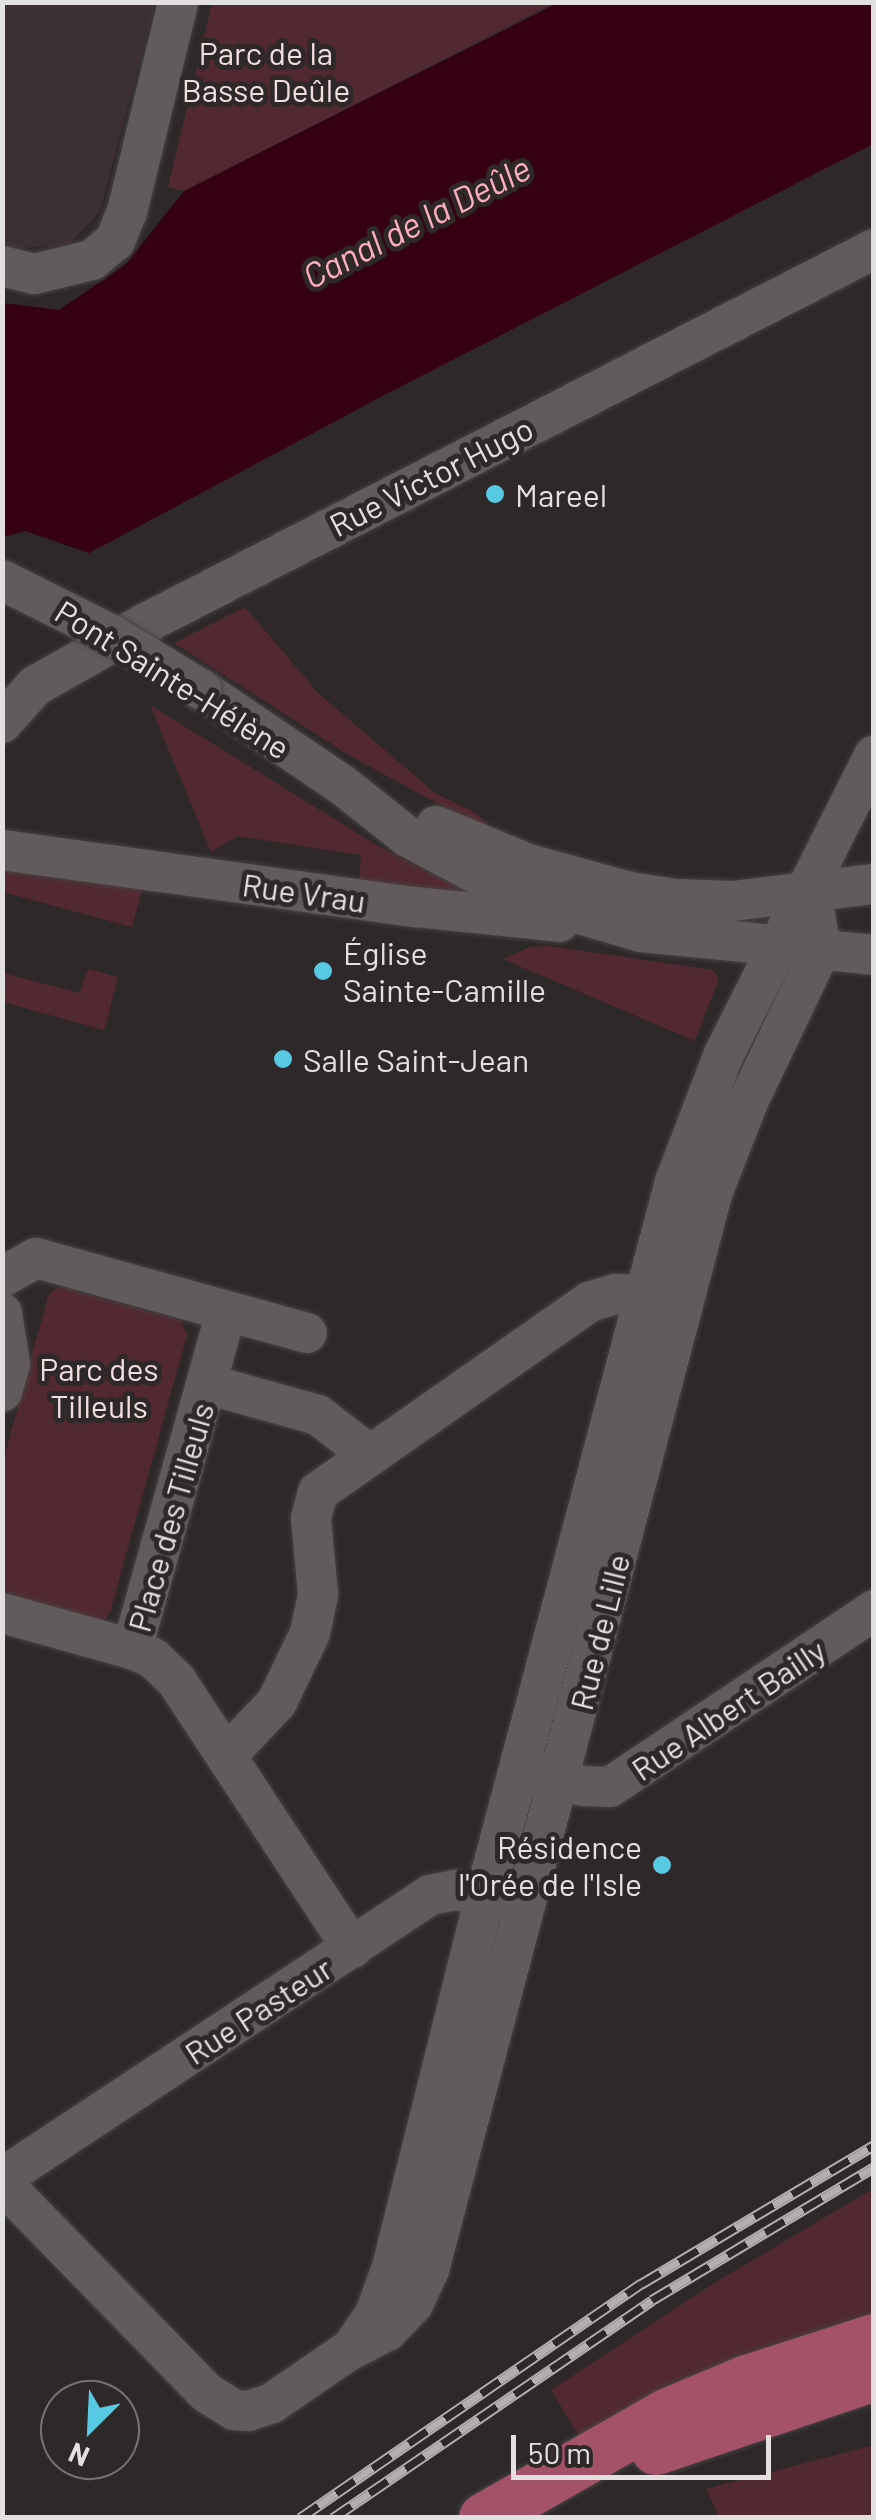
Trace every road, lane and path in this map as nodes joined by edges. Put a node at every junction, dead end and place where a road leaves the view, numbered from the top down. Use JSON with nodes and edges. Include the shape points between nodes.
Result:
{"nodes":[{"id":1,"x":178,"y":2,"type":"edge"},
{"id":2,"x":874,"y":249,"type":"edge"},
{"id":3,"x":2,"y":266,"type":"edge"},
{"id":4,"x":2,"y":580,"type":"edge"},
{"id":5,"x":2,"y":723,"type":"edge"},
{"id":6,"x":874,"y":756,"type":"edge"},
{"id":7,"x":341,"y":784,"type":"junction"},
{"id":8,"x":2,"y":850,"type":"edge"},
{"id":9,"x":874,"y":884,"type":"edge"},
{"id":10,"x":802,"y":893,"type":"junction"},
{"id":11,"x":606,"y":924,"type":"junction"},
{"id":12,"x":874,"y":935,"type":"edge"},
{"id":13,"x":777,"y":946,"type":"junction"},
{"id":14,"x":820,"y":949,"type":"junction"},
{"id":15,"x":874,"y":955,"type":"edge"},
{"id":16,"x":2,"y":1277,"type":"edge"},
{"id":17,"x":643,"y":1295,"type":"junction"},
{"id":18,"x":226,"y":1312,"type":"junction"},
{"id":19,"x":2,"y":1313,"type":"edge"},
{"id":20,"x":307,"y":1333,"type":"dead end"},
{"id":21,"x":208,"y":1384,"type":"junction"},
{"id":22,"x":2,"y":1392,"type":"edge"},
{"id":23,"x":370,"y":1455,"type":"junction"},
{"id":24,"x":874,"y":1610,"type":"edge"},
{"id":25,"x":2,"y":1613,"type":"edge"},
{"id":26,"x":132,"y":1649,"type":"junction"},
{"id":27,"x":226,"y":1756,"type":"junction"},
{"id":28,"x":519,"y":1770,"type":"junction"},
{"id":29,"x":560,"y":1780,"type":"junction"},
{"id":30,"x":485,"y":1896,"type":"junction"},
{"id":31,"x":526,"y":1906,"type":"junction"},
{"id":32,"x":352,"y":1948,"type":"junction"},
{"id":33,"x":2,"y":2181,"type":"edge"},
{"id":34,"x":874,"y":2339,"type":"edge"},
{"id":35,"x":348,"y":2351,"type":"junction"},
{"id":36,"x":874,"y":2376,"type":"edge"},
{"id":37,"x":533,"y":2492,"type":"junction"},
{"id":38,"x":484,"y":2518,"type":"edge"}],
"edges":[{"from":1,"to":3,"type":"street","via":[[128,212],[115,241],[92,260],[34,274]]},
{"from":2,"to":5,"type":"street","name":"Rue Victor Hugo","via":[[146,623],[35,686]]},
{"from":4,"to":7,"type":"street","name":"Pont Sainte-Hélène","bridge":true,"via":[[100,628]]},
{"from":6,"to":10,"type":"street","name":"Rue de Lille"},
{"from":7,"to":10,"type":"street","name":"Pont Sainte-Hélène","via":[[528,864],[630,892],[712,902]]},
{"from":7,"to":11,"type":"street","name":"Pont Sainte-Hélène","via":[[431,851],[504,887]]},
{"from":8,"to":11,"type":"street","name":"Rue Vrau","via":[[416,907]]},
{"from":9,"to":10,"type":"street","name":"Pont Sainte-Hélène"},
{"from":10,"to":13,"type":"street","name":"Rue de Lille"},
{"from":10,"to":14,"type":"street","via":[[815,916]]},
{"from":11,"to":13,"type":"street","name":"Pont Sainte-Hélène"},
{"from":12,"to":14,"type":"street","name":"Pont Sainte-Hélène"},
{"from":13,"to":14,"type":"street","name":"Pont Sainte-Hélène"},
{"from":13,"to":17,"type":"street","name":"Rue de Lille","via":[[704,1099]]},
{"from":14,"to":15,"type":"street","name":"Pont Sainte-Hélène"},
{"from":14,"to":29,"type":"street","name":"Rue de Lille","via":[[746,1104],[712,1194]]},
{"from":16,"to":18,"type":"street","via":[[36,1258]]},
{"from":17,"to":23,"type":"street","via":[[589,1302]]},
{"from":17,"to":28,"type":"street","name":"Rue de Lille"},
{"from":18,"to":20,"type":"street"},
{"from":18,"to":21,"type":"street","name":"Place des Tilleuls"},
{"from":19,"to":22,"type":"street","via":[[10,1364]]},
{"from":21,"to":23,"type":"street","via":[[318,1415]]},
{"from":21,"to":26,"type":"street","name":"Place des Tilleuls"},
{"from":23,"to":27,"type":"street","via":[[318,1492],[311,1518],[318,1594],[310,1634],[278,1702]]},
{"from":24,"to":29,"type":"street","name":"Rue Albert Bailly","via":[[620,1782],[598,1788]]},
{"from":25,"to":26,"type":"street","name":"Place des Tilleuls"},
{"from":26,"to":27,"type":"street","via":[[166,1668]]},
{"from":27,"to":32,"type":"street"},
{"from":28,"to":29,"type":"street","name":"Rue Albert Bailly"},
{"from":28,"to":30,"type":"street","name":"Rue de Lille"},
{"from":29,"to":31,"type":"street","name":"Rue de Lille"},
{"from":30,"to":31,"type":"street","name":"Rue Pasteur"},
{"from":30,"to":32,"type":"street","name":"Rue Pasteur","via":[[456,1890],[430,1895]]},
{"from":30,"to":35,"type":"street","name":"Rue de Lille","via":[[388,2279],[375,2314]]},
{"from":31,"to":35,"type":"street","name":"Rue de Lille","via":[[423,2286],[388,2331]]},
{"from":32,"to":33,"type":"street","name":"Rue Pasteur"},
{"from":33,"to":35,"type":"street","name":"Rue de Lille","via":[[208,2394],[234,2410],[272,2403]]},
{"from":34,"to":37,"type":"main road","via":[[702,2397]]},
{"from":36,"to":37,"type":"main road"},
{"from":37,"to":38,"type":"main road"}]}
